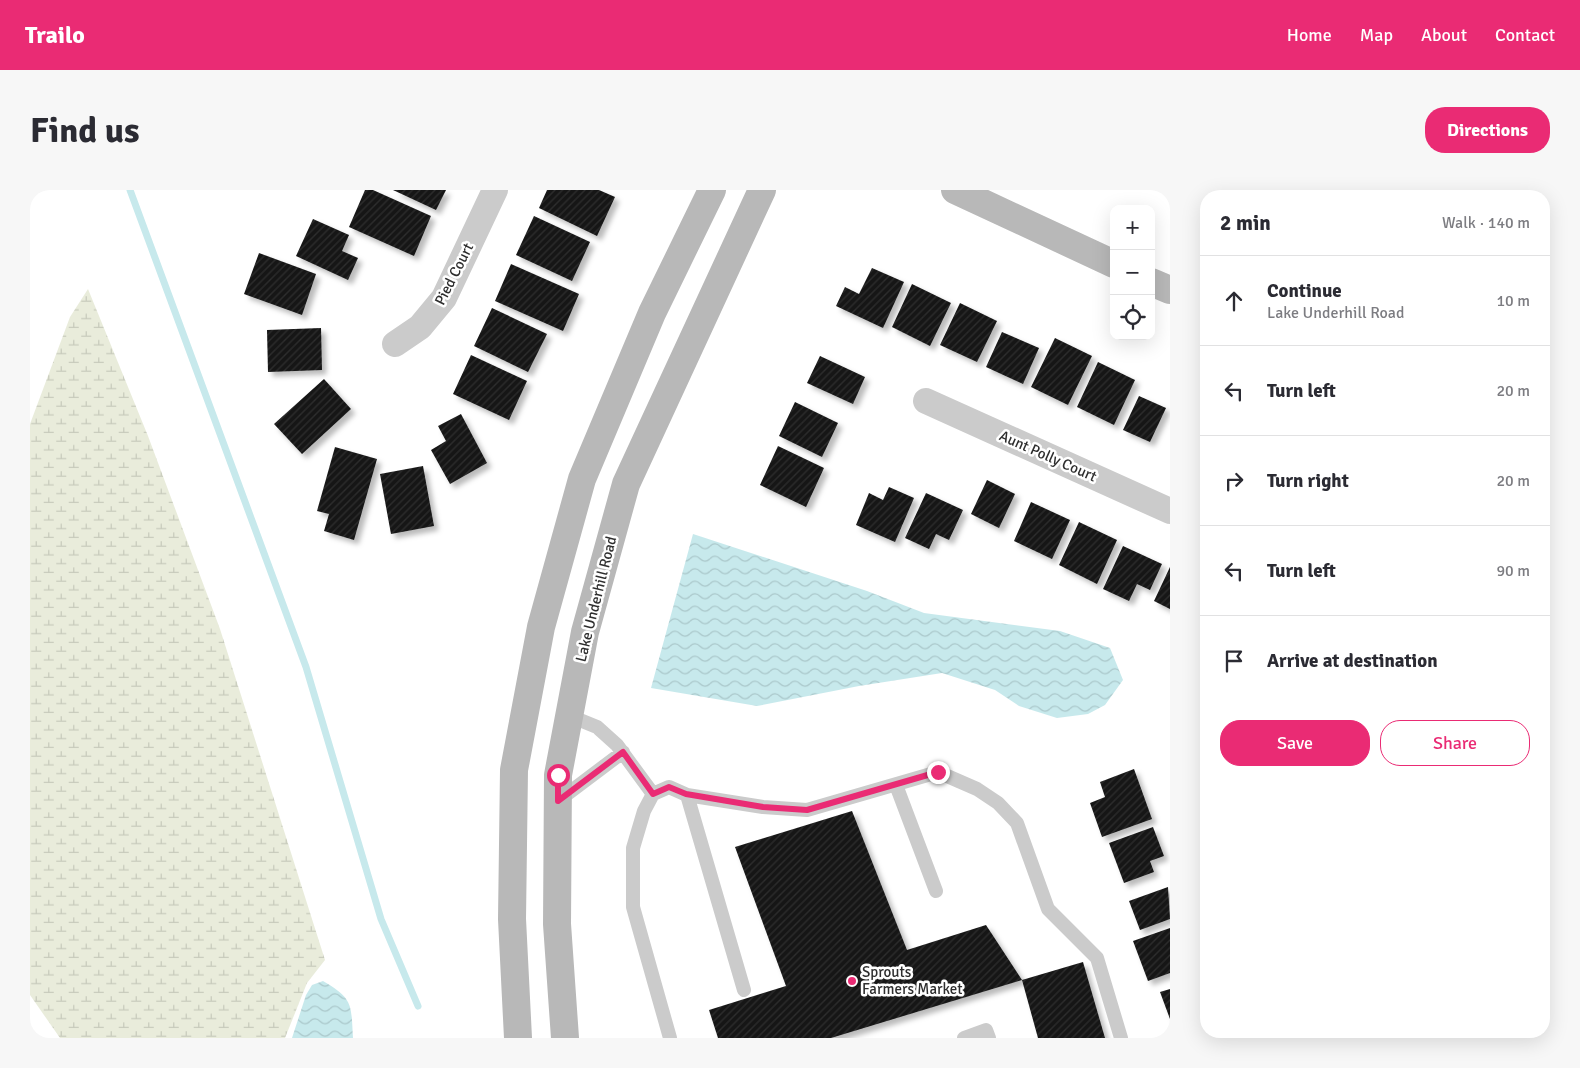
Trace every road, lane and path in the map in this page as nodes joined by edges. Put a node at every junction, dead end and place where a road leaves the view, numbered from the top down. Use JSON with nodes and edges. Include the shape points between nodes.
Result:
{"nodes":[{"id":1,"x":495,"y":190,"type":"edge"},
{"id":2,"x":712,"y":190,"type":"edge"},
{"id":3,"x":762,"y":190,"type":"edge"},
{"id":4,"x":956,"y":190,"type":"edge"},
{"id":5,"x":1110,"y":262,"type":"edge"},
{"id":6,"x":1155,"y":284,"type":"edge"},
{"id":7,"x":1170,"y":290,"type":"edge"},
{"id":8,"x":395,"y":344,"type":"dead end"},
{"id":9,"x":926,"y":401,"type":"dead end"},
{"id":10,"x":1170,"y":511,"type":"edge"},
{"id":11,"x":570,"y":716,"type":"junction"},
{"id":12,"x":623,"y":752,"type":"junction"},
{"id":13,"x":896,"y":784,"type":"junction"},
{"id":14,"x":653,"y":794,"type":"junction"},
{"id":15,"x":686,"y":794,"type":"junction"},
{"id":16,"x":558,"y":801,"type":"junction"},
{"id":17,"x":936,"y":891,"type":"dead end"},
{"id":18,"x":744,"y":990,"type":"dead end"},
{"id":19,"x":518,"y":1038,"type":"edge"},
{"id":20,"x":565,"y":1038,"type":"edge"},
{"id":21,"x":670,"y":1038,"type":"edge"},
{"id":22,"x":964,"y":1038,"type":"edge"},
{"id":23,"x":989,"y":1038,"type":"edge"},
{"id":24,"x":1121,"y":1038,"type":"edge"}],
"edges":[{"from":1,"to":8,"type":"street","name":"Pied Court","via":[[444,298],[420,327]]},
{"from":2,"to":19,"type":"street","via":[[652,313],[582,479],[541,627],[514,770],[512,918]]},
{"from":3,"to":11,"type":"street","name":"Lake Underhill Road","via":[[626,484],[585,632]]},
{"from":4,"to":5,"type":"street"},
{"from":6,"to":7,"type":"street"},
{"from":9,"to":10,"type":"street","name":"Aunt Polly Court"},
{"from":11,"to":12,"type":"lane","via":[[597,727]]},
{"from":11,"to":16,"type":"street","name":"Lake Underhill Road","via":[[558,775]]},
{"from":12,"to":14,"type":"lane"},
{"from":12,"to":16,"type":"lane"},
{"from":13,"to":15,"type":"lane","via":[[807,810],[763,807]]},
{"from":13,"to":17,"type":"lane"},
{"from":13,"to":24,"type":"lane","via":[[938,772],[977,789],[1017,823],[1048,909],[1098,958]]},
{"from":14,"to":15,"type":"lane","via":[[669,787]]},
{"from":14,"to":21,"type":"lane","via":[[644,811],[633,848],[633,907]]},
{"from":15,"to":18,"type":"lane"},
{"from":16,"to":20,"type":"street","name":"Lake Underhill Road","via":[[557,924]]},
{"from":22,"to":23,"type":"lane","via":[[986,1030]]}]}
